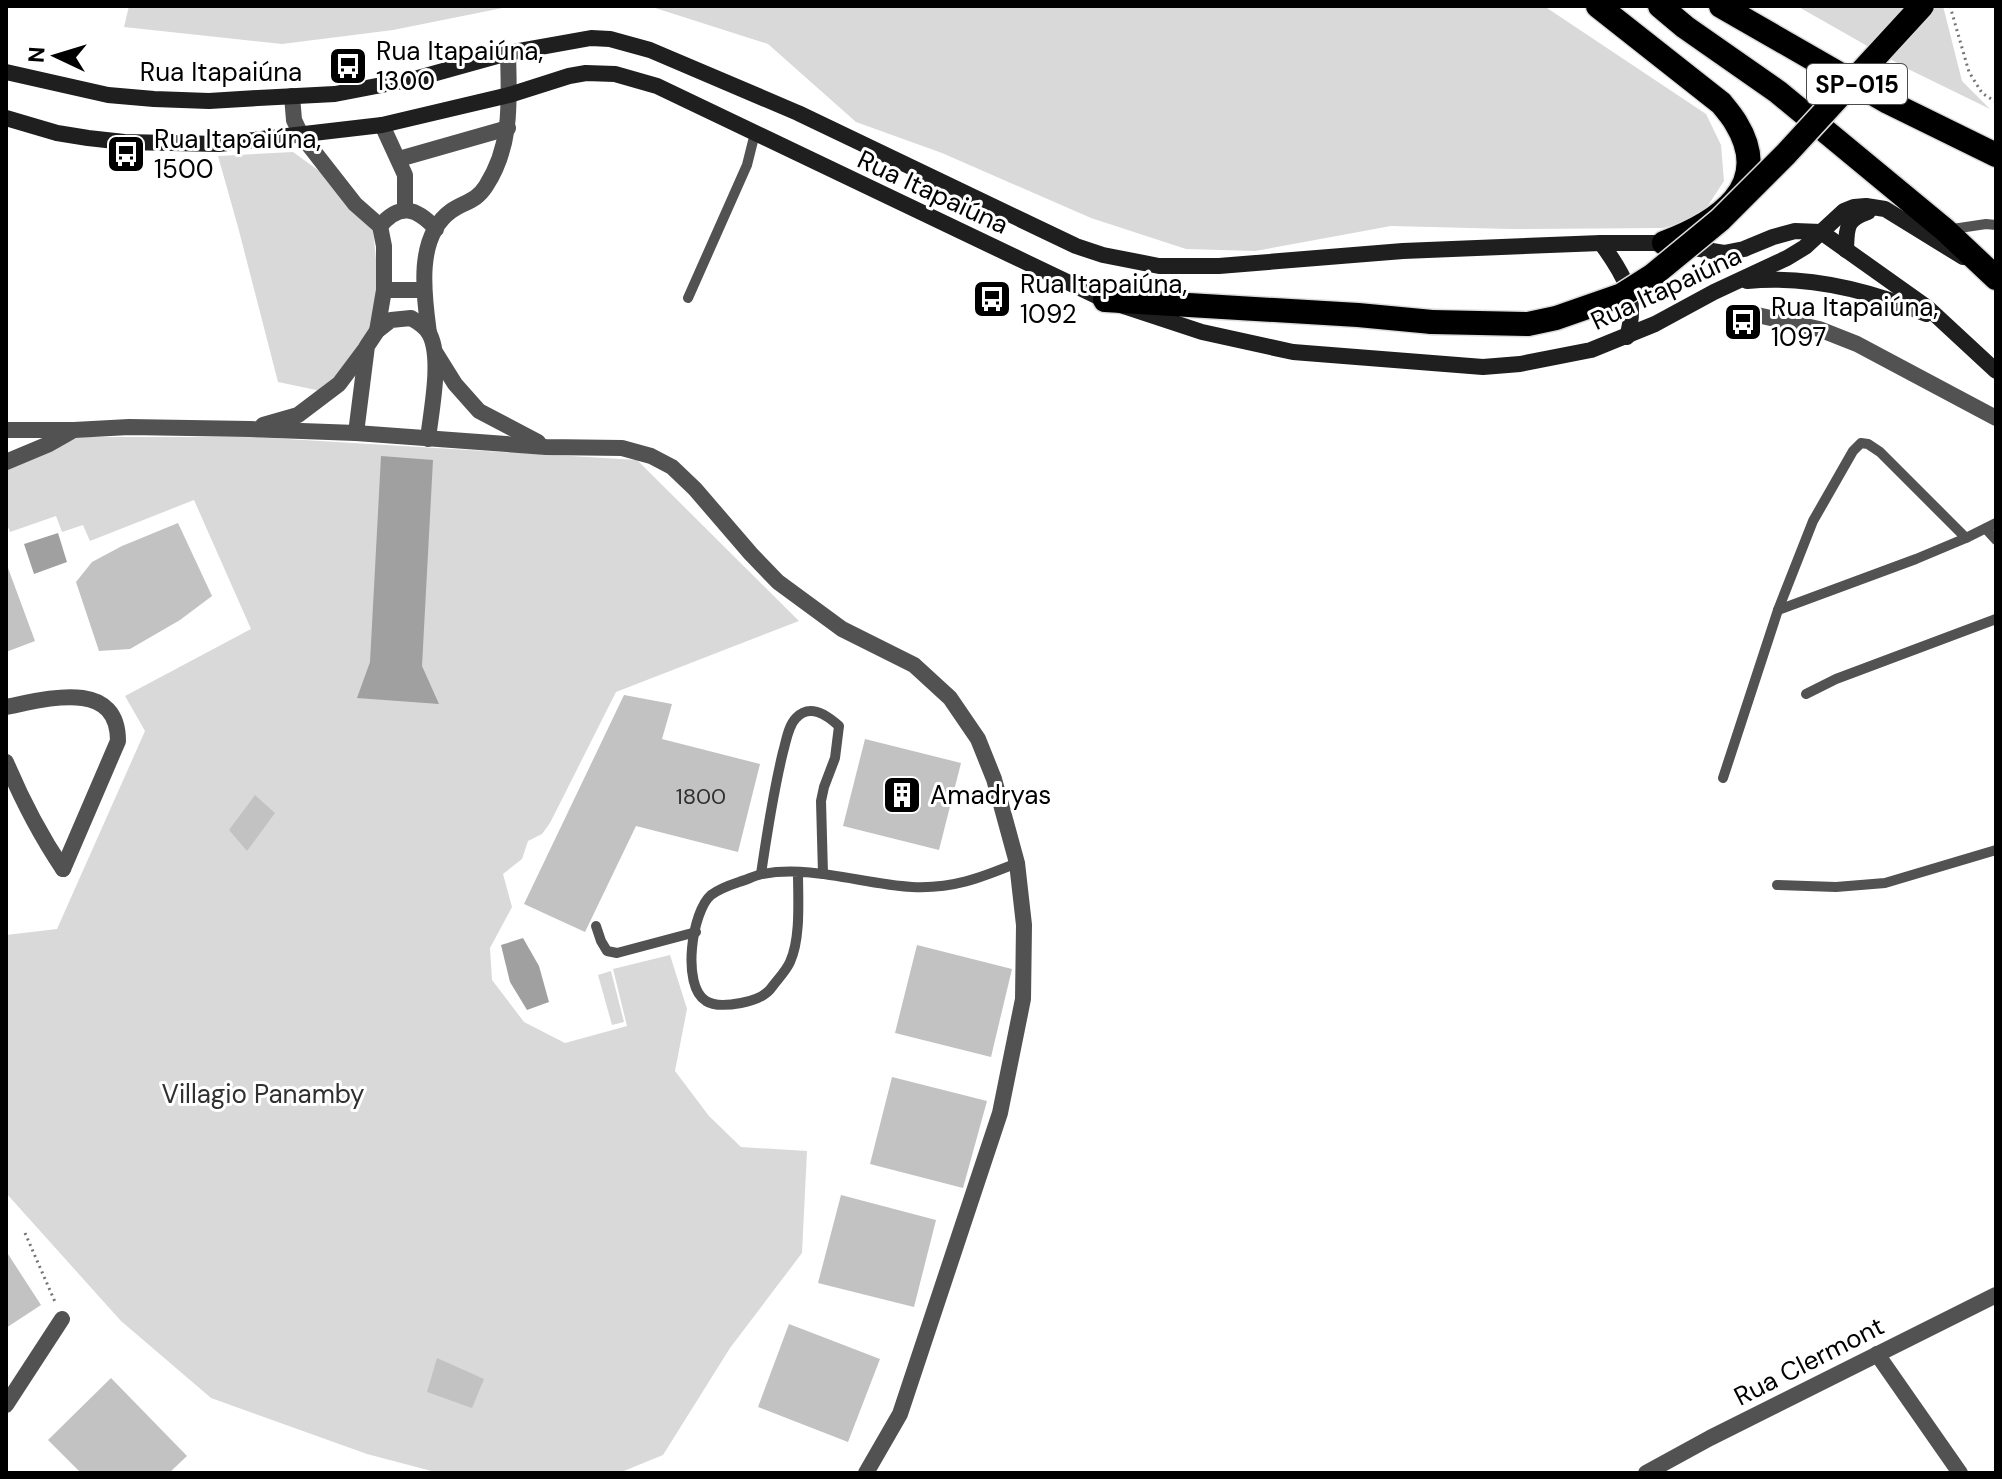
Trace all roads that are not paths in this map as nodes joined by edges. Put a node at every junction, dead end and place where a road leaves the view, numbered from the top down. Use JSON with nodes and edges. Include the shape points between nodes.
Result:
{"nodes":[{"id":1,"x":1598,"y":6,"type":"edge"},
{"id":2,"x":1660,"y":6,"type":"edge"},
{"id":3,"x":1721,"y":6,"type":"edge"},
{"id":4,"x":1922,"y":6,"type":"edge"},
{"id":5,"x":508,"y":53,"type":"junction"},
{"id":6,"x":6,"y":72,"type":"edge"},
{"id":7,"x":509,"y":95,"type":"junction"},
{"id":8,"x":292,"y":96,"type":"junction"},
{"id":9,"x":6,"y":118,"type":"edge"},
{"id":10,"x":382,"y":125,"type":"junction"},
{"id":11,"x":508,"y":128,"type":"junction"},
{"id":12,"x":755,"y":133,"type":"junction"},
{"id":13,"x":301,"y":135,"type":"junction"},
{"id":14,"x":1996,"y":155,"type":"edge"},
{"id":15,"x":399,"y":159,"type":"junction"},
{"id":16,"x":1885,"y":209,"type":"junction"},
{"id":17,"x":405,"y":210,"type":"junction"},
{"id":18,"x":1996,"y":225,"type":"edge"},
{"id":19,"x":380,"y":226,"type":"junction"},
{"id":20,"x":436,"y":229,"type":"junction"},
{"id":21,"x":1945,"y":230,"type":"junction"},
{"id":22,"x":1821,"y":232,"type":"junction"},
{"id":23,"x":1601,"y":243,"type":"junction"},
{"id":24,"x":1664,"y":243,"type":"junction"},
{"id":25,"x":1846,"y":250,"type":"junction"},
{"id":26,"x":1992,"y":275,"type":"edge"},
{"id":27,"x":1733,"y":283,"type":"junction"},
{"id":28,"x":384,"y":290,"type":"junction"},
{"id":29,"x":424,"y":290,"type":"junction"},
{"id":30,"x":688,"y":298,"type":"dead end"},
{"id":31,"x":1105,"y":300,"type":"junction"},
{"id":32,"x":1744,"y":312,"type":"dead end"},
{"id":33,"x":1949,"y":326,"type":"junction"},
{"id":34,"x":377,"y":331,"type":"junction"},
{"id":35,"x":429,"y":333,"type":"junction"},
{"id":36,"x":1627,"y":337,"type":"junction"},
{"id":37,"x":367,"y":346,"type":"junction"},
{"id":38,"x":434,"y":351,"type":"junction"},
{"id":39,"x":1996,"y":371,"type":"edge"},
{"id":40,"x":1996,"y":418,"type":"edge"},
{"id":41,"x":250,"y":429,"type":"junction"},
{"id":42,"x":6,"y":430,"type":"edge"},
{"id":43,"x":74,"y":430,"type":"junction"},
{"id":44,"x":356,"y":433,"type":"junction"},
{"id":45,"x":428,"y":439,"type":"junction"},
{"id":46,"x":546,"y":447,"type":"junction"},
{"id":47,"x":6,"y":462,"type":"edge"},
{"id":48,"x":1991,"y":526,"type":"edge"},
{"id":49,"x":1966,"y":538,"type":"junction"},
{"id":50,"x":1996,"y":540,"type":"edge"},
{"id":51,"x":1778,"y":610,"type":"junction"},
{"id":52,"x":1996,"y":619,"type":"edge"},
{"id":53,"x":1806,"y":694,"type":"dead end"},
{"id":54,"x":6,"y":707,"type":"edge"},
{"id":55,"x":6,"y":762,"type":"edge"},
{"id":56,"x":1723,"y":778,"type":"dead end"},
{"id":57,"x":1996,"y":850,"type":"edge"},
{"id":58,"x":1017,"y":863,"type":"junction"},
{"id":59,"x":798,"y":872,"type":"junction"},
{"id":60,"x":761,"y":874,"type":"junction"},
{"id":61,"x":823,"y":874,"type":"junction"},
{"id":62,"x":1777,"y":885,"type":"dead end"},
{"id":63,"x":596,"y":926,"type":"dead end"},
{"id":64,"x":696,"y":932,"type":"junction"},
{"id":65,"x":1996,"y":1295,"type":"edge"},
{"id":66,"x":62,"y":1319,"type":"road end"},
{"id":67,"x":1877,"y":1354,"type":"junction"},
{"id":68,"x":6,"y":1405,"type":"edge"},
{"id":69,"x":866,"y":1473,"type":"edge"},
{"id":70,"x":1646,"y":1473,"type":"edge"},
{"id":71,"x":1960,"y":1473,"type":"edge"}],
"edges":[{"from":1,"to":24,"type":"highway","via":[[1721,103],[1747,149],[1749,170],[1740,194],[1711,222]]},
{"from":2,"to":21,"type":"highway","via":[[1778,92]]},
{"from":3,"to":14,"type":"highway","number":"SP-015","via":[[1888,102]]},
{"from":4,"to":31,"type":"highway","bridge":true,"via":[[1720,220],[1622,295],[1528,324]]},
{"from":5,"to":7,"type":"street"},
{"from":5,"to":8,"type":"main road","name":"Rua Itapaiúna","via":[[418,78],[335,94]]},
{"from":5,"to":23,"type":"main road","name":"Rua Itapaiúna","via":[[591,38],[650,50],[798,113],[1076,246],[1159,266]]},
{"from":6,"to":8,"type":"main road","name":"Rua Itapaiúna","via":[[108,95],[154,99]]},
{"from":7,"to":10,"type":"main road","name":"Rua Itapaiúna"},
{"from":7,"to":11,"type":"street"},
{"from":7,"to":12,"type":"main road","name":"Rua Itapaiúna","via":[[569,76],[615,74],[657,86]]},
{"from":8,"to":13,"type":"street"},
{"from":9,"to":13,"type":"main road","name":"Rua Itapaiúna","via":[[57,133],[124,142],[219,144]]},
{"from":10,"to":13,"type":"main road","name":"Rua Itapaiúna"},
{"from":10,"to":15,"type":"street"},
{"from":11,"to":15,"type":"street"},
{"from":11,"to":20,"type":"street","via":[[486,186]]},
{"from":12,"to":30,"type":"lane","via":[[747,165]]},
{"from":12,"to":31,"type":"main road","name":"Rua Itapaiúna"},
{"from":13,"to":19,"type":"street","via":[[355,204]]},
{"from":15,"to":17,"type":"street","via":[[405,175]]},
{"from":16,"to":22,"type":"main road","name":"Rua Itapaiúna","via":[[1854,207]]},
{"from":16,"to":25,"type":"main road","via":[[1853,218]]},
{"from":16,"to":26,"type":"main road"},
{"from":17,"to":19,"type":"street"},
{"from":17,"to":20,"type":"street","via":[[424,216]]},
{"from":18,"to":21,"type":"lane"},
{"from":19,"to":28,"type":"street"},
{"from":20,"to":29,"type":"street","via":[[427,252]]},
{"from":21,"to":26,"type":"highway"},
{"from":22,"to":24,"type":"main road","name":"Rua Itapaiúna","via":[[1795,231],[1724,253]]},
{"from":22,"to":25,"type":"main road"},
{"from":22,"to":27,"type":"main road","name":"Rua Itapaiúna","via":[[1787,258]]},
{"from":23,"to":24,"type":"main road","name":"Rua Itapaiúna"},
{"from":23,"to":36,"type":"main road","via":[[1627,283]]},
{"from":25,"to":33,"type":"main road"},
{"from":27,"to":33,"type":"main road","via":[[1806,280],[1842,286],[1888,298]]},
{"from":27,"to":36,"type":"main road","name":"Rua Itapaiúna"},
{"from":28,"to":29,"type":"street"},
{"from":28,"to":34,"type":"street"},
{"from":29,"to":35,"type":"street"},
{"from":31,"to":36,"type":"main road","name":"Rua Itapaiúna","via":[[1202,332],[1293,352],[1483,367],[1591,350]]},
{"from":32,"to":40,"type":"street","via":[[1819,329],[1857,344]]},
{"from":33,"to":39,"type":"main road"},
{"from":34,"to":35,"type":"street","via":[[391,320],[411,318]]},
{"from":34,"to":37,"type":"street"},
{"from":35,"to":38,"type":"street"},
{"from":37,"to":41,"type":"street","via":[[339,384],[298,415]]},
{"from":37,"to":44,"type":"street"},
{"from":38,"to":45,"type":"street"},
{"from":38,"to":46,"type":"street","via":[[479,411]]},
{"from":41,"to":43,"type":"street"},
{"from":41,"to":44,"type":"street"},
{"from":42,"to":43,"type":"street"},
{"from":43,"to":47,"type":"street"},
{"from":44,"to":45,"type":"street"},
{"from":45,"to":46,"type":"street"},
{"from":46,"to":58,"type":"street","via":[[622,448],[672,467],[778,582],[842,629],[914,665],[950,698],[978,739]]},
{"from":48,"to":49,"type":"lane"},
{"from":48,"to":50,"type":"lane"},
{"from":49,"to":51,"type":"lane"},
{"from":49,"to":51,"type":"lane","via":[[1880,452],[1861,443],[1813,521]]},
{"from":51,"to":56,"type":"lane"},
{"from":52,"to":53,"type":"lane"},
{"from":54,"to":55,"type":"street","via":[[85,697],[112,714],[118,728],[118,741],[63,869],[23,803]]},
{"from":57,"to":62,"type":"lane","via":[[1885,883]]},
{"from":58,"to":61,"type":"lane","via":[[948,886],[913,887]]},
{"from":58,"to":69,"type":"street","via":[[1024,925],[1023,999],[1000,1113],[900,1414]]},
{"from":59,"to":60,"type":"lane"},
{"from":59,"to":61,"type":"lane"},
{"from":59,"to":64,"type":"lane","via":[[798,925],[790,962],[768,994],[724,1006],[706,1001],[691,972]]},
{"from":60,"to":61,"type":"lane","via":[[788,732],[796,718],[815,710],[839,726],[821,801]]},
{"from":60,"to":64,"type":"lane","via":[[710,896],[699,913]]},
{"from":63,"to":64,"type":"lane","via":[[607,951],[617,953]]},
{"from":65,"to":67,"type":"street","name":"Rua Clermont"},
{"from":66,"to":68,"type":"street"},
{"from":67,"to":70,"type":"street","name":"Rua Clermont"},
{"from":67,"to":71,"type":"street"}]}
